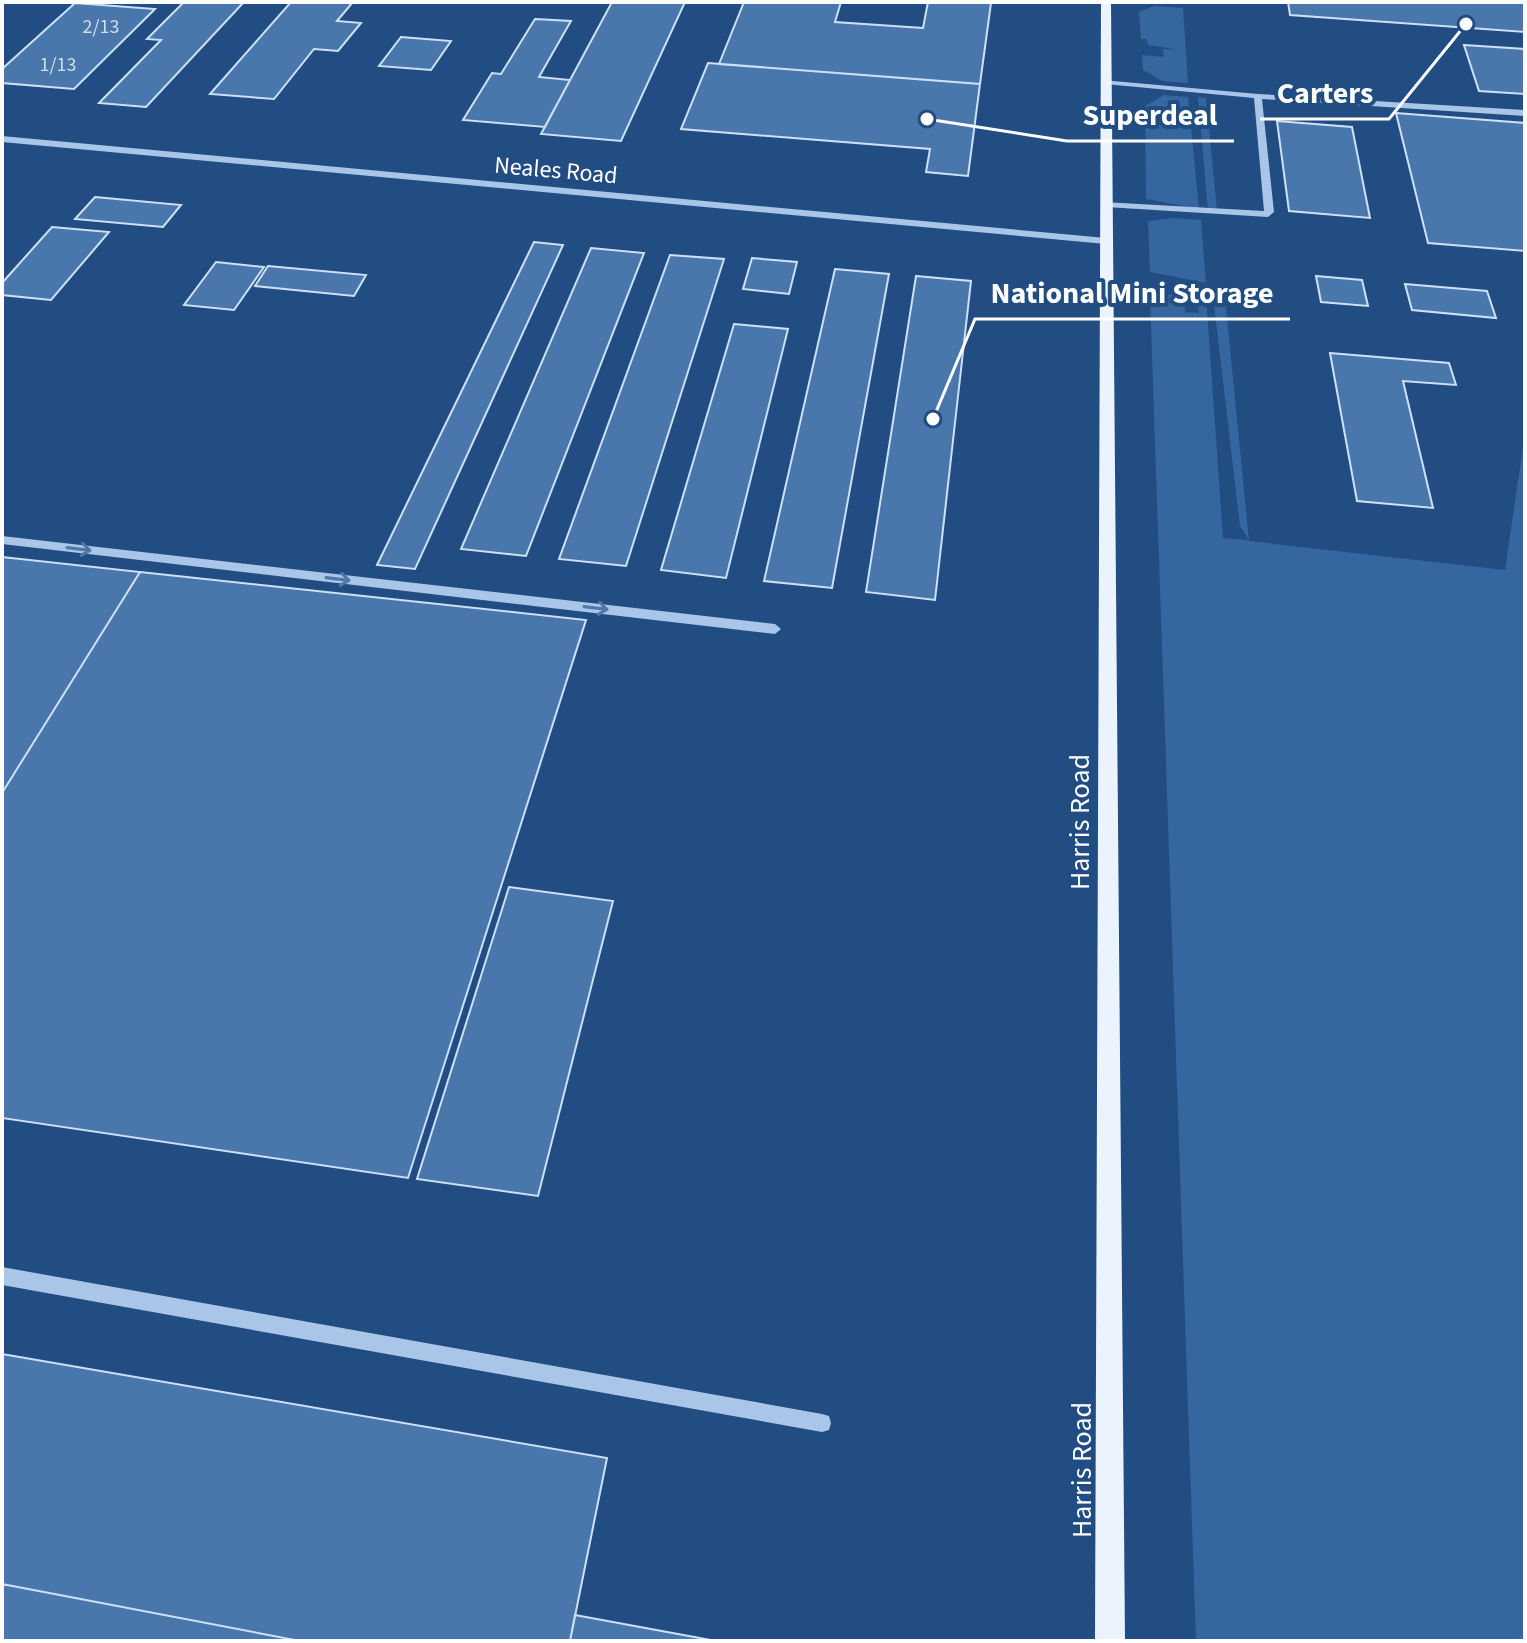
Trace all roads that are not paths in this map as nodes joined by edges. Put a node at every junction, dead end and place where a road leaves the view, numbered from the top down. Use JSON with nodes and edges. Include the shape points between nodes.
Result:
{"nodes":[{"id":1,"x":1106,"y":2,"type":"edge"},
{"id":2,"x":1105,"y":82,"type":"junction"},
{"id":3,"x":1258,"y":96,"type":"junction"},
{"id":4,"x":1525,"y":113,"type":"edge"},
{"id":5,"x":2,"y":139,"type":"edge"},
{"id":6,"x":1106,"y":204,"type":"junction"},
{"id":7,"x":1106,"y":241,"type":"junction"},
{"id":8,"x":2,"y":540,"type":"edge"},
{"id":9,"x":775,"y":629,"type":"dead end"},
{"id":10,"x":2,"y":1276,"type":"edge"},
{"id":11,"x":822,"y":1423,"type":"dead end"},
{"id":12,"x":1110,"y":1641,"type":"edge"}],
"edges":[{"from":1,"to":2,"type":"main road","name":"Harris Road"},
{"from":2,"to":3,"type":"street"},
{"from":2,"to":6,"type":"main road","name":"Harris Road"},
{"from":3,"to":4,"type":"street"},
{"from":3,"to":6,"type":"street","via":[[1269,212],[1265,215]]},
{"from":5,"to":7,"type":"street","name":"Neales Road"},
{"from":6,"to":7,"type":"main road","name":"Harris Road"},
{"from":7,"to":12,"type":"main road","name":"Harris Road"},
{"from":8,"to":9,"type":"street","one_way":true},
{"from":10,"to":11,"type":"street"}]}
